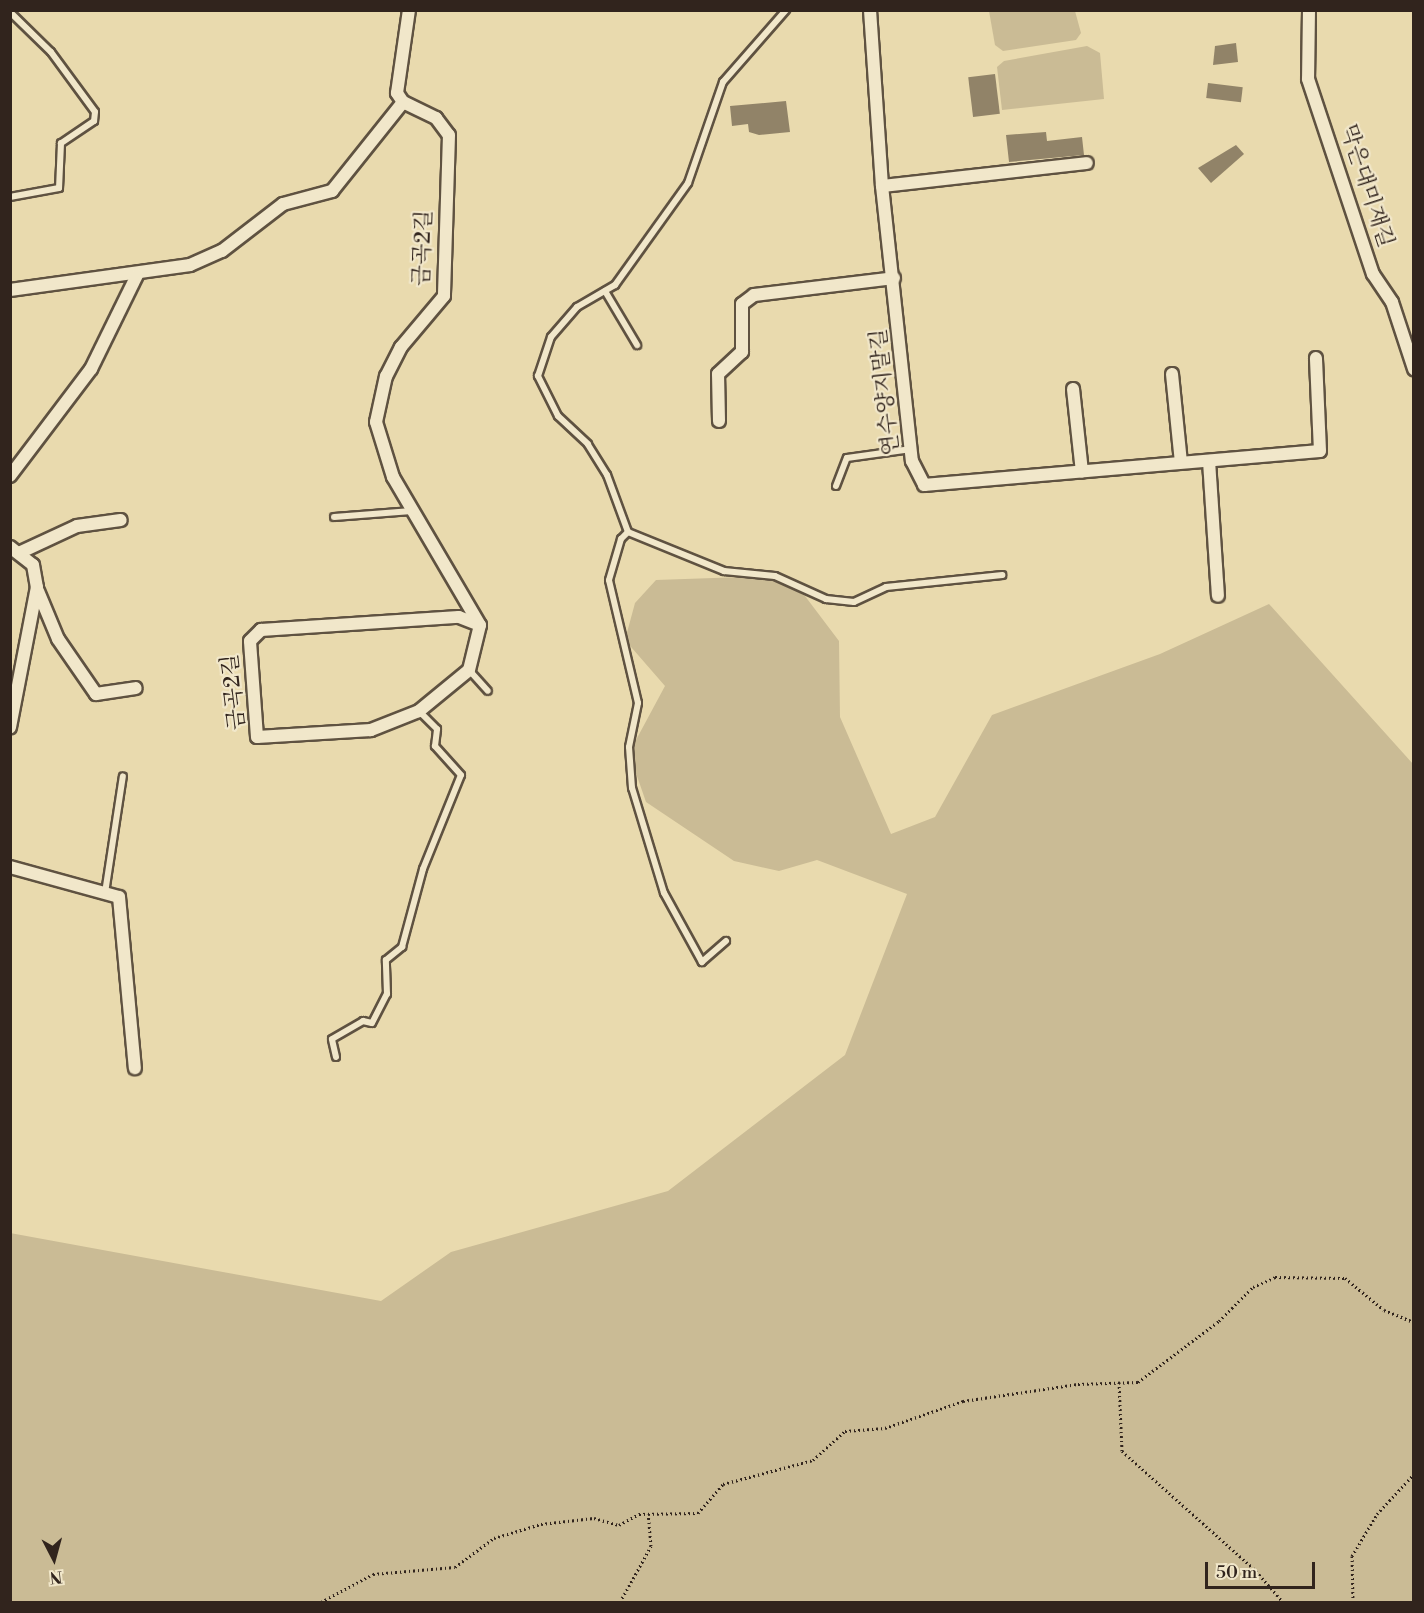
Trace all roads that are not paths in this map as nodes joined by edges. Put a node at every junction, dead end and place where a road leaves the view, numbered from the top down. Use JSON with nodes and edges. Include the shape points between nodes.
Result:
{"nodes":[{"id":1,"x":409,"y":10,"type":"edge"},
{"id":2,"x":786,"y":10,"type":"edge"},
{"id":3,"x":870,"y":10,"type":"edge"},
{"id":4,"x":1309,"y":10,"type":"edge"},
{"id":5,"x":10,"y":12,"type":"edge"},
{"id":6,"x":403,"y":102,"type":"junction"},
{"id":7,"x":1087,"y":163,"type":"dead end"},
{"id":8,"x":882,"y":186,"type":"junction"},
{"id":9,"x":10,"y":197,"type":"edge"},
{"id":10,"x":137,"y":275,"type":"junction"},
{"id":11,"x":894,"y":278,"type":"junction"},
{"id":12,"x":10,"y":290,"type":"edge"},
{"id":13,"x":605,"y":291,"type":"junction"},
{"id":14,"x":637,"y":345,"type":"dead end"},
{"id":15,"x":1316,"y":358,"type":"dead end"},
{"id":16,"x":1413,"y":369,"type":"edge"},
{"id":17,"x":1172,"y":374,"type":"dead end"},
{"id":18,"x":1073,"y":389,"type":"dead end"},
{"id":19,"x":719,"y":422,"type":"dead end"},
{"id":20,"x":911,"y":449,"type":"junction"},
{"id":21,"x":1209,"y":461,"type":"junction"},
{"id":22,"x":1181,"y":462,"type":"junction"},
{"id":23,"x":1082,"y":472,"type":"junction"},
{"id":24,"x":10,"y":476,"type":"edge"},
{"id":25,"x":836,"y":486,"type":"dead end"},
{"id":26,"x":412,"y":511,"type":"junction"},
{"id":27,"x":334,"y":517,"type":"dead end"},
{"id":28,"x":121,"y":520,"type":"dead end"},
{"id":29,"x":628,"y":532,"type":"junction"},
{"id":30,"x":16,"y":549,"type":"edge"},
{"id":31,"x":1002,"y":575,"type":"dead end"},
{"id":32,"x":37,"y":587,"type":"junction"},
{"id":33,"x":1218,"y":596,"type":"dead end"},
{"id":34,"x":480,"y":625,"type":"junction"},
{"id":35,"x":469,"y":670,"type":"junction"},
{"id":36,"x":136,"y":688,"type":"dead end"},
{"id":37,"x":488,"y":691,"type":"dead end"},
{"id":38,"x":419,"y":711,"type":"junction"},
{"id":39,"x":10,"y":727,"type":"edge"},
{"id":40,"x":123,"y":776,"type":"dead end"},
{"id":41,"x":10,"y":867,"type":"edge"},
{"id":42,"x":105,"y":893,"type":"junction"},
{"id":43,"x":726,"y":941,"type":"dead end"},
{"id":44,"x":336,"y":1057,"type":"dead end"},
{"id":45,"x":135,"y":1068,"type":"dead end"}],
"edges":[{"from":1,"to":6,"type":"street","via":[[397,93]]},
{"from":2,"to":13,"type":"lane","via":[[723,82],[688,183],[615,285]]},
{"from":3,"to":8,"type":"street","name":"연수양지말길"},
{"from":4,"to":16,"type":"street","name":"막은대미재길","via":[[1308,79],[1373,274],[1392,302]]},
{"from":5,"to":9,"type":"lane","via":[[51,52],[95,112],[94,121],[61,143],[59,188]]},
{"from":6,"to":10,"type":"street","via":[[332,191],[283,204],[222,251],[190,265]]},
{"from":6,"to":26,"type":"street","name":"금곡2길","via":[[436,118],[449,135],[444,297],[401,347],[386,376],[376,422],[382,451]]},
{"from":7,"to":8,"type":"street"},
{"from":8,"to":11,"type":"street","name":"연수양지말길"},
{"from":10,"to":12,"type":"street"},
{"from":10,"to":24,"type":"street","via":[[91,369]]},
{"from":11,"to":19,"type":"street","via":[[754,295],[742,304],[742,352],[718,374]]},
{"from":11,"to":20,"type":"street","name":"연수양지말길"},
{"from":13,"to":14,"type":"lane"},
{"from":13,"to":29,"type":"lane","via":[[577,307],[551,337],[538,376],[558,416],[588,444],[607,475]]},
{"from":15,"to":21,"type":"street","name":"연수양지말길","via":[[1320,451]]},
{"from":17,"to":22,"type":"street"},
{"from":18,"to":23,"type":"street"},
{"from":20,"to":23,"type":"street","name":"연수양지말길","via":[[924,485]]},
{"from":20,"to":25,"type":"lane","via":[[847,458]]},
{"from":21,"to":22,"type":"street","name":"연수양지말길"},
{"from":21,"to":33,"type":"street"},
{"from":22,"to":23,"type":"street","name":"연수양지말길"},
{"from":26,"to":27,"type":"lane"},
{"from":26,"to":34,"type":"street","name":"금곡2길"},
{"from":28,"to":30,"type":"street","via":[[77,526]]},
{"from":29,"to":31,"type":"lane","via":[[724,571],[775,576],[826,599],[854,602],[886,587]]},
{"from":29,"to":43,"type":"lane","via":[[621,539],[609,580],[638,703],[629,747],[632,788],[664,893],[702,962]]},
{"from":30,"to":32,"type":"street","via":[[33,565]]},
{"from":32,"to":36,"type":"street","via":[[58,639],[96,694]]},
{"from":32,"to":39,"type":"street"},
{"from":34,"to":35,"type":"street"},
{"from":34,"to":38,"type":"street","name":"금곡2길","via":[[459,617],[362,620],[261,630],[250,642],[257,737],[371,730]]},
{"from":35,"to":37,"type":"lane"},
{"from":35,"to":38,"type":"street","name":"금곡2길"},
{"from":38,"to":44,"type":"lane","via":[[437,729],[435,746],[461,775],[423,870],[402,947],[386,960],[387,994],[372,1023],[363,1021],[332,1039]]},
{"from":40,"to":42,"type":"lane"},
{"from":41,"to":42,"type":"street"},
{"from":42,"to":45,"type":"street","via":[[118,897]]}]}
